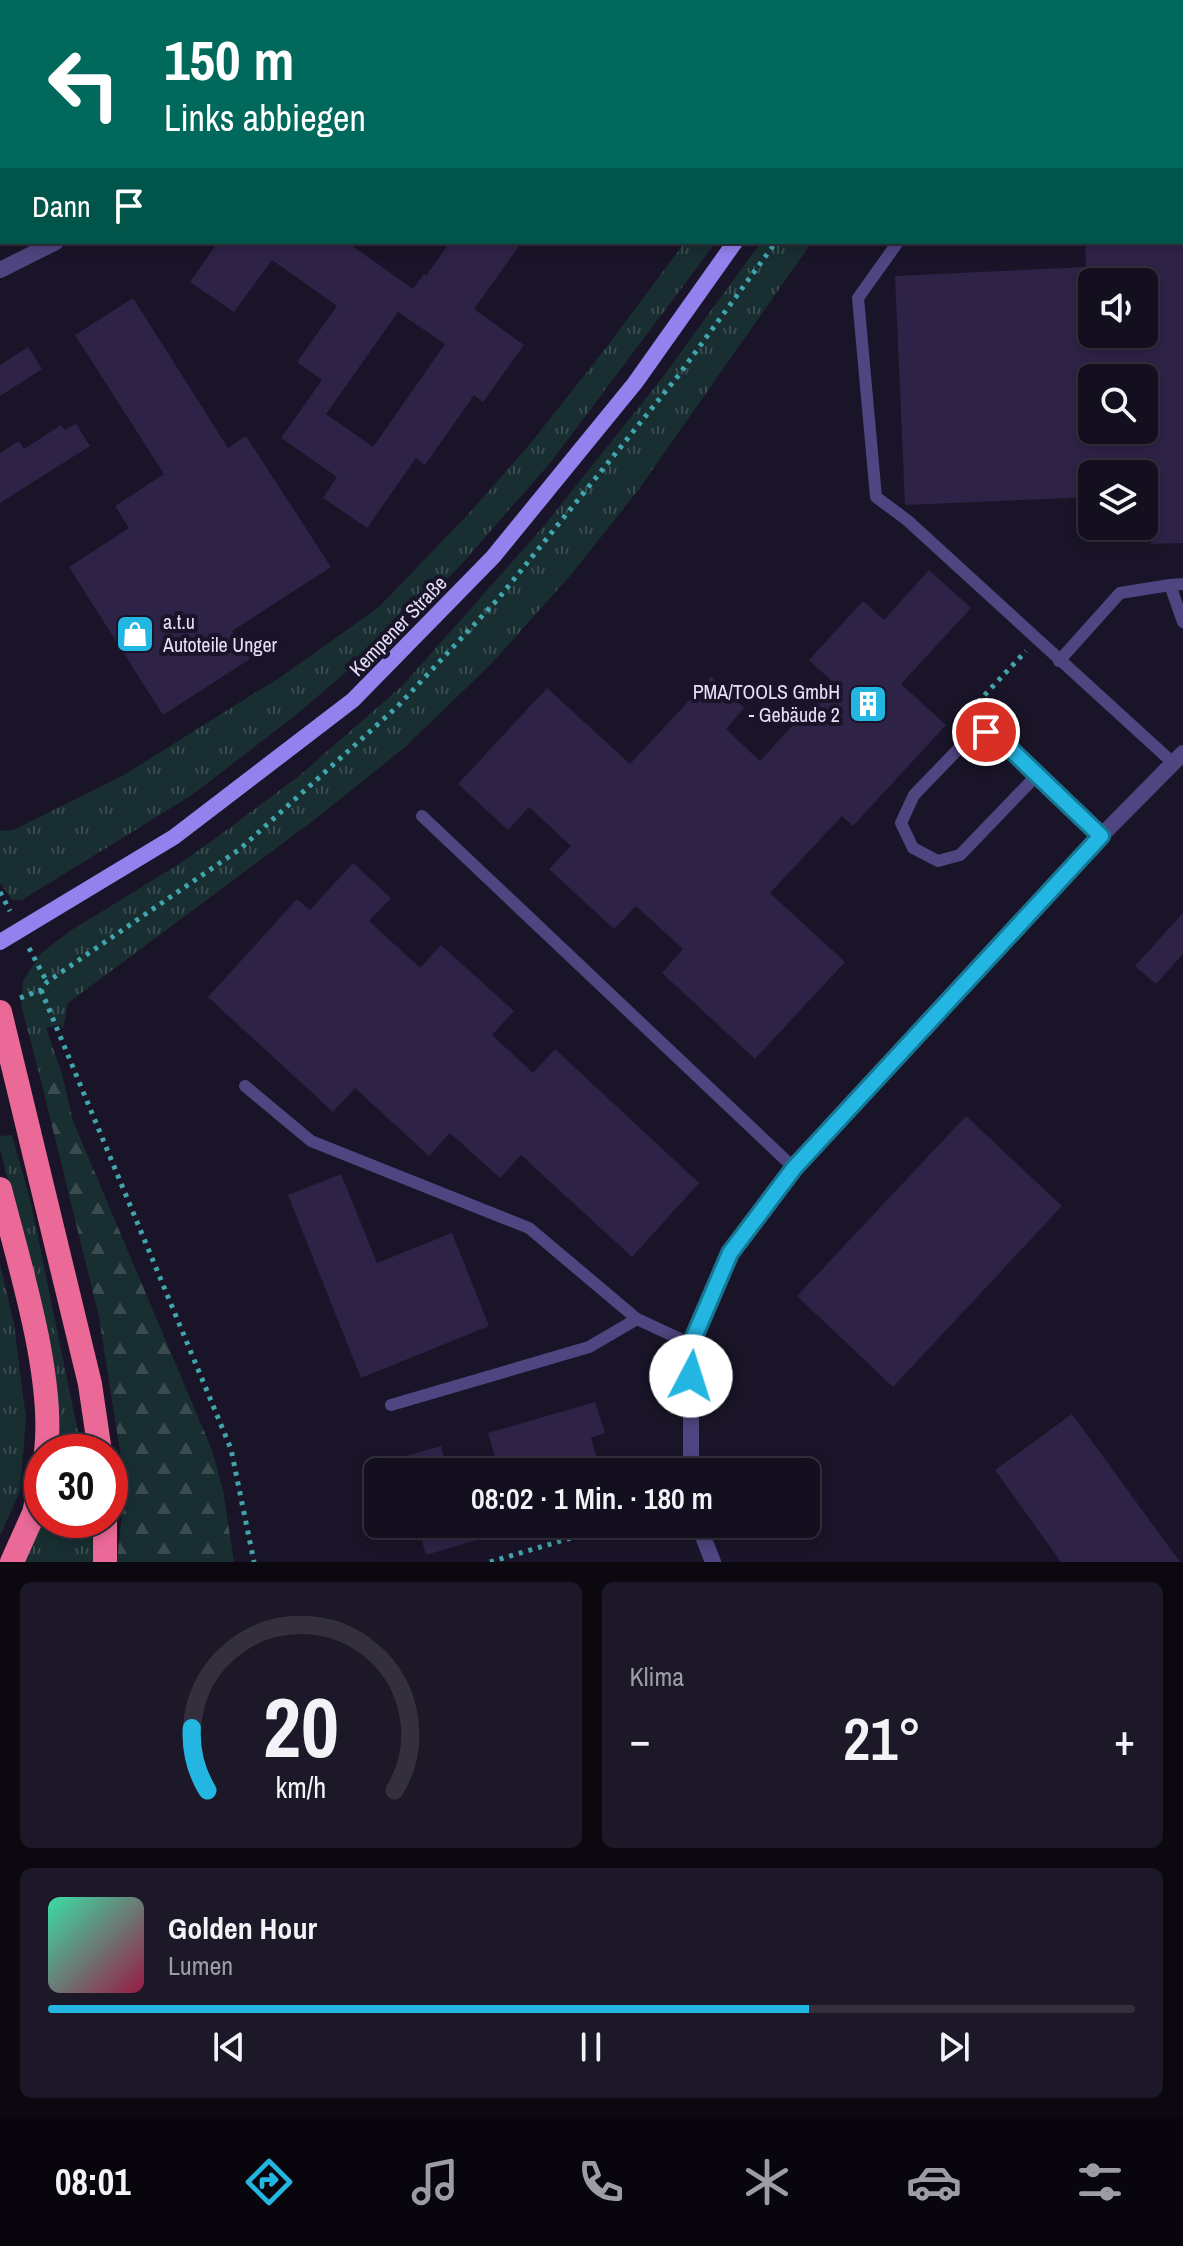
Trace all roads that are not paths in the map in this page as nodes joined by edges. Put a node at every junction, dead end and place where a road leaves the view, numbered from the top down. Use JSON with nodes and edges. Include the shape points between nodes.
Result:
{"nodes":[{"id":1,"x":52,"y":244,"type":"edge"},
{"id":2,"x":734,"y":244,"type":"edge"},
{"id":3,"x":897,"y":244,"type":"edge"},
{"id":4,"x":0,"y":270,"type":"edge"},
{"id":5,"x":1176,"y":584,"type":"edge"},
{"id":6,"x":1183,"y":622,"type":"edge"},
{"id":7,"x":1059,"y":661,"type":"junction"},
{"id":8,"x":1178,"y":758,"type":"edge"},
{"id":9,"x":1037,"y":775,"type":"junction"},
{"id":10,"x":422,"y":816,"type":"dead end"},
{"id":11,"x":1101,"y":836,"type":"junction"},
{"id":12,"x":0,"y":942,"type":"edge"},
{"id":13,"x":0,"y":1012,"type":"edge"},
{"id":14,"x":245,"y":1086,"type":"dead end"},
{"id":15,"x":794,"y":1168,"type":"junction"},
{"id":16,"x":0,"y":1189,"type":"edge"},
{"id":17,"x":637,"y":1319,"type":"junction"},
{"id":18,"x":691,"y":1344,"type":"junction"},
{"id":19,"x":391,"y":1405,"type":"dead end"},
{"id":20,"x":47,"y":1434,"type":"edge"},
{"id":21,"x":97,"y":1434,"type":"edge"},
{"id":22,"x":691,"y":1458,"type":"edge"},
{"id":23,"x":24,"y":1535,"type":"edge"},
{"id":24,"x":105,"y":1538,"type":"edge"},
{"id":25,"x":704,"y":1538,"type":"edge"},
{"id":26,"x":12,"y":1562,"type":"edge"},
{"id":27,"x":105,"y":1562,"type":"edge"},
{"id":28,"x":713,"y":1562,"type":"edge"}],
"edges":[{"from":1,"to":4,"type":"street"},
{"from":2,"to":12,"type":"main road","name":"Kempener Straße","via":[[635,383],[493,557],[353,700],[174,837]]},
{"from":3,"to":7,"type":"lane","via":[[858,298],[876,497]]},
{"from":5,"to":6,"type":"lane"},
{"from":5,"to":7,"type":"lane","via":[[1120,593]]},
{"from":7,"to":8,"type":"lane"},
{"from":8,"to":11,"type":"street"},
{"from":9,"to":9,"type":"lane","via":[[986,732],[969,738],[914,795],[901,823],[913,848],[938,861],[960,855]]},
{"from":9,"to":11,"type":"lane"},
{"from":10,"to":15,"type":"lane"},
{"from":11,"to":15,"type":"street"},
{"from":13,"to":21,"type":"highway","via":[[90,1384]]},
{"from":14,"to":17,"type":"lane","via":[[311,1141],[529,1228]]},
{"from":15,"to":18,"type":"street","via":[[730,1253]]},
{"from":16,"to":20,"type":"highway","via":[[39,1352]]},
{"from":17,"to":18,"type":"lane"},
{"from":17,"to":19,"type":"lane","via":[[589,1347]]},
{"from":18,"to":22,"type":"street"},
{"from":23,"to":26,"type":"highway"},
{"from":24,"to":27,"type":"highway"},
{"from":25,"to":28,"type":"street"}]}
